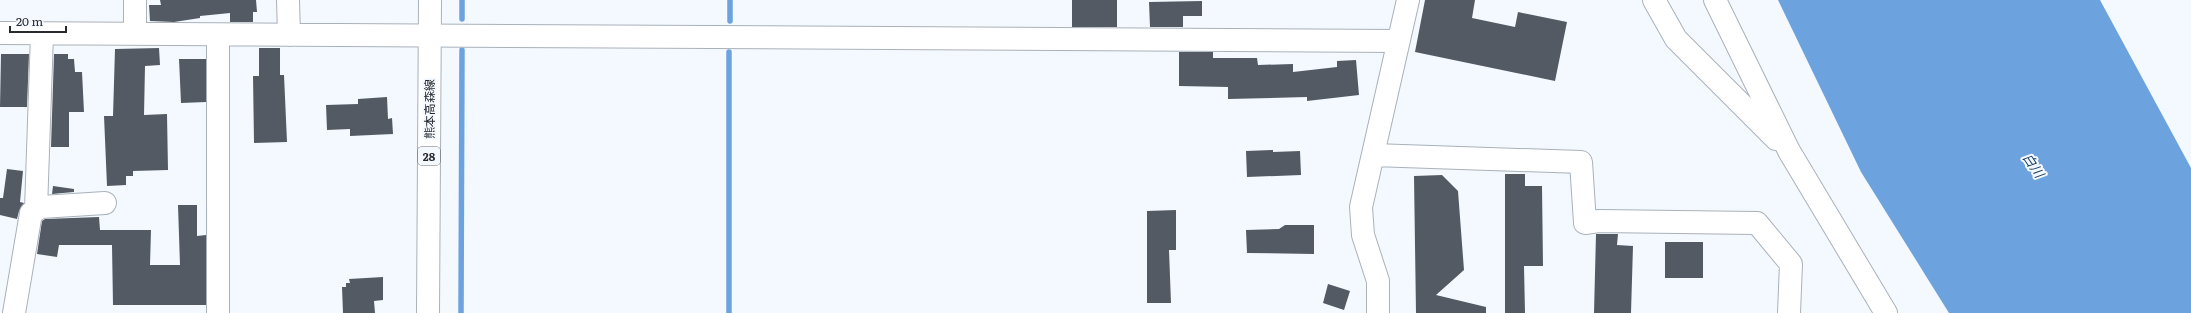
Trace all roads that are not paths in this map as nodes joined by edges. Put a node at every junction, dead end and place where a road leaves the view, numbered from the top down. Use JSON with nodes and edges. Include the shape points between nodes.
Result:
{"nodes":[{"id":1,"x":135,"y":0,"type":"edge"},
{"id":2,"x":288,"y":0,"type":"edge"},
{"id":3,"x":430,"y":0,"type":"edge"},
{"id":4,"x":1408,"y":0,"type":"edge"},
{"id":5,"x":1654,"y":0,"type":"edge"},
{"id":6,"x":1715,"y":0,"type":"edge"},
{"id":7,"x":0,"y":33,"type":"edge"},
{"id":8,"x":135,"y":33,"type":"junction"},
{"id":9,"x":42,"y":34,"type":"junction"},
{"id":10,"x":430,"y":34,"type":"junction"},
{"id":11,"x":218,"y":35,"type":"junction"},
{"id":12,"x":290,"y":35,"type":"junction"},
{"id":13,"x":1398,"y":41,"type":"junction"},
{"id":14,"x":1789,"y":151,"type":"junction"},
{"id":15,"x":1373,"y":155,"type":"junction"},
{"id":16,"x":105,"y":203,"type":"dead end"},
{"id":17,"x":36,"y":209,"type":"junction"},
{"id":18,"x":14,"y":313,"type":"edge"},
{"id":19,"x":218,"y":313,"type":"edge"},
{"id":20,"x":428,"y":313,"type":"edge"},
{"id":21,"x":1378,"y":313,"type":"edge"},
{"id":22,"x":1789,"y":313,"type":"edge"},
{"id":23,"x":1886,"y":313,"type":"edge"}],
"edges":[{"from":1,"to":8,"type":"street"},
{"from":2,"to":12,"type":"street"},
{"from":3,"to":10,"type":"street","name":"熊本高森線","number":"28"},
{"from":4,"to":13,"type":"street"},
{"from":5,"to":14,"type":"street","via":[[1676,39]]},
{"from":6,"to":14,"type":"street"},
{"from":7,"to":9,"type":"street"},
{"from":8,"to":9,"type":"street"},
{"from":8,"to":11,"type":"street"},
{"from":9,"to":17,"type":"street"},
{"from":10,"to":12,"type":"street"},
{"from":10,"to":13,"type":"street"},
{"from":10,"to":20,"type":"street","name":"熊本高森線","number":"28"},
{"from":11,"to":12,"type":"street"},
{"from":11,"to":19,"type":"street"},
{"from":13,"to":15,"type":"street"},
{"from":14,"to":23,"type":"street"},
{"from":15,"to":21,"type":"street","via":[[1361,207],[1363,236],[1378,281]]},
{"from":15,"to":22,"type":"street","via":[[1581,162],[1585,223],[1757,223],[1791,264]]},
{"from":16,"to":17,"type":"street"},
{"from":17,"to":18,"type":"street","via":[[31,213]]}]}
